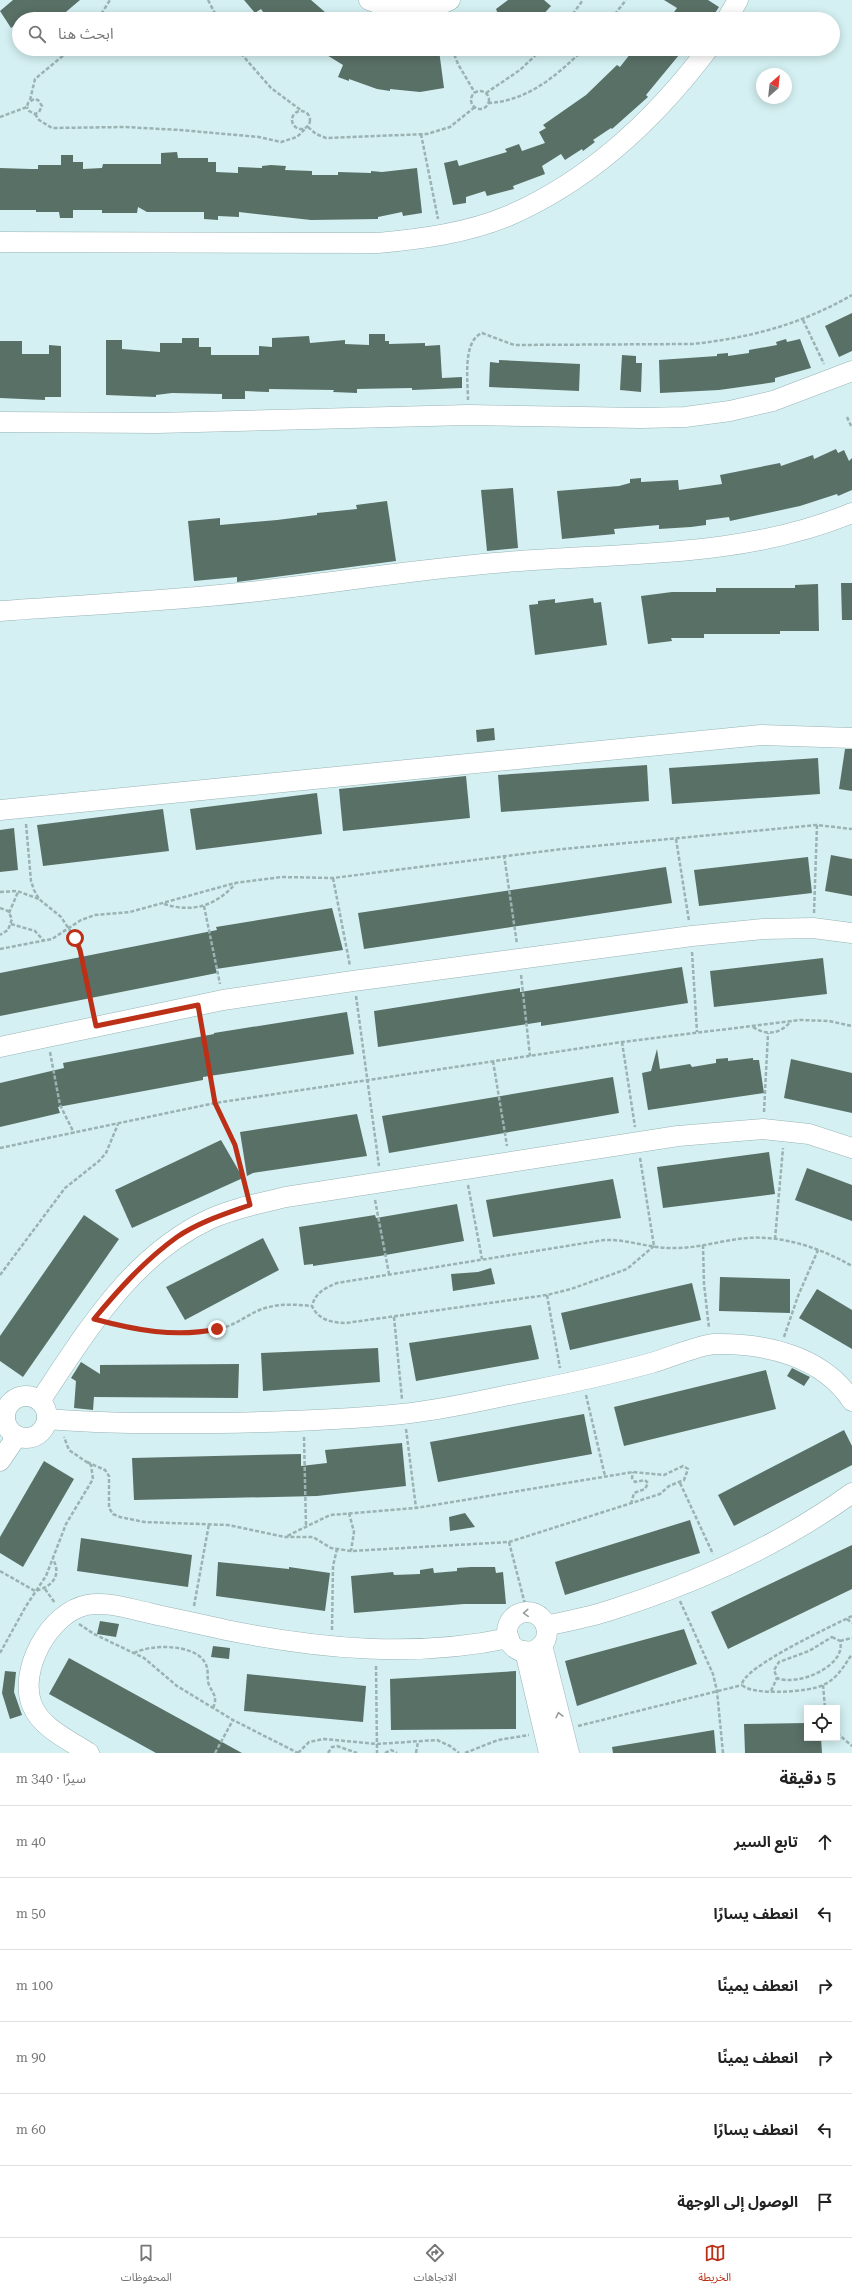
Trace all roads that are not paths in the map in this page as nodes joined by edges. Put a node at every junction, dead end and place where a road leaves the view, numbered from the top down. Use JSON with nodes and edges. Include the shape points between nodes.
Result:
{"nodes":[{"id":1,"x":369,"y":0,"type":"edge"},
{"id":2,"x":450,"y":0,"type":"edge"},
{"id":3,"x":738,"y":0,"type":"edge"},
{"id":4,"x":731,"y":12,"type":"edge"},
{"id":5,"x":702,"y":56,"type":"edge"},
{"id":6,"x":0,"y":242,"type":"edge"},
{"id":7,"x":852,"y":371,"type":"edge"},
{"id":8,"x":0,"y":422,"type":"edge"},
{"id":9,"x":852,"y":513,"type":"edge"},
{"id":10,"x":0,"y":611,"type":"edge"},
{"id":11,"x":852,"y":738,"type":"edge"},
{"id":12,"x":0,"y":810,"type":"edge"},
{"id":13,"x":852,"y":933,"type":"edge"},
{"id":14,"x":0,"y":1047,"type":"edge"},
{"id":15,"x":852,"y":1148,"type":"edge"},
{"id":16,"x":40,"y":1401,"type":"junction"},
{"id":17,"x":852,"y":1401,"type":"edge"},
{"id":18,"x":3,"y":1413,"type":"edge"},
{"id":19,"x":47,"y":1419,"type":"junction"},
{"id":20,"x":17,"y":1436,"type":"junction"},
{"id":21,"x":0,"y":1461,"type":"edge"},
{"id":22,"x":852,"y":1493,"type":"edge"},
{"id":23,"x":509,"y":1638,"type":"junction"},
{"id":24,"x":538,"y":1641,"type":"junction"},
{"id":25,"x":553,"y":1731,"type":"junction"},
{"id":26,"x":89,"y":1753,"type":"edge"},
{"id":27,"x":549,"y":1753,"type":"edge"},
{"id":28,"x":568,"y":1753,"type":"edge"}],
"edges":[{"from":1,"to":2,"type":"street","via":[[388,8],[417,10]]},
{"from":3,"to":4,"type":"street"},
{"from":5,"to":6,"type":"street","via":[[666,101],[618,147],[536,202],[508,216],[476,227],[411,240],[378,243]]},
{"from":7,"to":8,"type":"street","via":[[773,401],[730,411],[685,417],[468,416],[165,423]]},
{"from":9,"to":10,"type":"street","via":[[792,533],[744,544],[695,550],[494,563],[248,592]]},
{"from":11,"to":12,"type":"street","via":[[761,735]]},
{"from":13,"to":14,"type":"street","via":[[813,928],[762,929],[353,981],[223,1000]]},
{"from":15,"to":16,"type":"street","via":[[809,1134],[763,1129],[678,1136],[286,1197],[250,1205],[211,1219],[178,1237],[143,1264],[94,1319]]},
{"from":16,"to":18,"type":"street","via":[[34,1397],[19,1397]]},
{"from":16,"to":19,"type":"street"},
{"from":17,"to":19,"type":"street","via":[[828,1375],[810,1363],[781,1351],[752,1346],[713,1344],[563,1385],[404,1414],[185,1423]]},
{"from":18,"to":20,"type":"street","via":[[8,1427]]},
{"from":19,"to":20,"type":"street","via":[[40,1433],[33,1437]]},
{"from":20,"to":21,"type":"street"},
{"from":22,"to":24,"type":"street","via":[[804,1525],[719,1569]]},
{"from":23,"to":24,"type":"street","via":[[515,1647]]},
{"from":24,"to":23,"type":"street","one_way":true,"via":[[539,1616],[527,1612],[511,1620],[507,1632]]},
{"from":23,"to":26,"type":"street","via":[[456,1646],[376,1650],[332,1647],[261,1637],[104,1604],[88,1604],[63,1615],[46,1636],[29,1674],[28,1690],[32,1706],[40,1719]]},
{"from":24,"to":25,"type":"street"},
{"from":25,"to":27,"type":"street"},
{"from":25,"to":28,"type":"street"}]}
